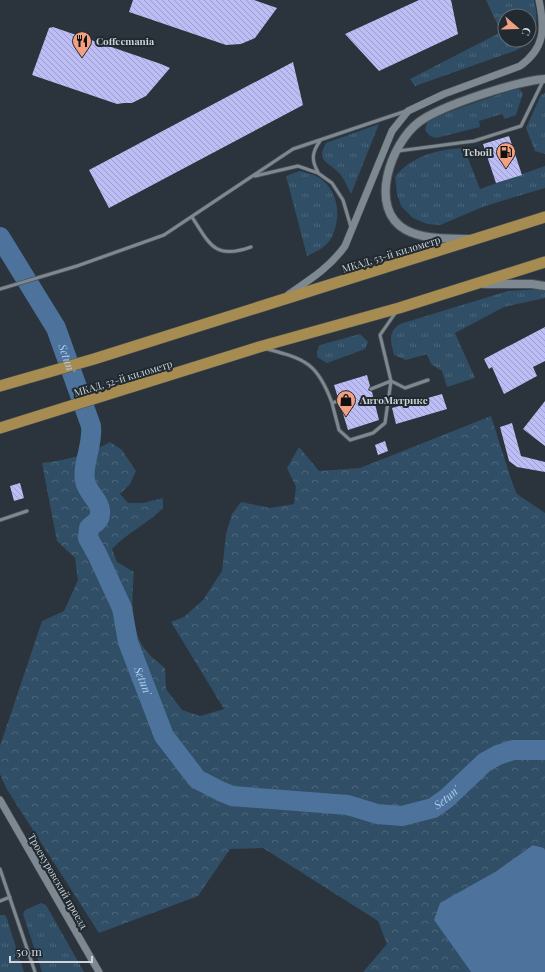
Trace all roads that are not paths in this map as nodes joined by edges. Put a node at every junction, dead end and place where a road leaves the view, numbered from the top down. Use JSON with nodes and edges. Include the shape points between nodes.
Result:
{"nodes":[{"id":1,"x":539,"y":0,"type":"edge"},
{"id":2,"x":544,"y":79,"type":"edge"},
{"id":3,"x":408,"y":111,"type":"junction"},
{"id":4,"x":320,"y":141,"type":"junction"},
{"id":5,"x":396,"y":151,"type":"junction"},
{"id":6,"x":318,"y":173,"type":"junction"},
{"id":7,"x":254,"y":176,"type":"junction"},
{"id":8,"x":192,"y":216,"type":"junction"},
{"id":9,"x":545,"y":217,"type":"edge"},
{"id":10,"x":352,"y":229,"type":"junction"},
{"id":11,"x":480,"y":239,"type":"junction"},
{"id":12,"x":251,"y":247,"type":"dead end"},
{"id":13,"x":545,"y":262,"type":"edge"},
{"id":14,"x":475,"y":285,"type":"junction"},
{"id":15,"x":545,"y":286,"type":"edge"},
{"id":16,"x":0,"y":290,"type":"edge"},
{"id":17,"x":280,"y":301,"type":"junction"},
{"id":18,"x":399,"y":308,"type":"junction"},
{"id":19,"x":256,"y":348,"type":"junction"},
{"id":20,"x":428,"y":380,"type":"dead end"},
{"id":21,"x":391,"y":381,"type":"junction"},
{"id":22,"x":0,"y":386,"type":"edge"},
{"id":23,"x":371,"y":389,"type":"dead end"},
{"id":24,"x":339,"y":401,"type":"dead end"},
{"id":25,"x":332,"y":403,"type":"junction"},
{"id":26,"x":0,"y":428,"type":"edge"},
{"id":27,"x":27,"y":511,"type":"dead end"},
{"id":28,"x":0,"y":520,"type":"edge"},
{"id":29,"x":0,"y":800,"type":"edge"},
{"id":30,"x":0,"y":869,"type":"edge"},
{"id":31,"x":10,"y":897,"type":"junction"},
{"id":32,"x":0,"y":900,"type":"edge"},
{"id":33,"x":35,"y":972,"type":"edge"},
{"id":34,"x":99,"y":972,"type":"edge"}],
"edges":[{"from":1,"to":3,"type":"street","via":[[543,12],[543,35],[540,46],[530,59],[520,66],[444,94]]},
{"from":2,"to":5,"type":"main road","via":[[453,104],[410,130]]},
{"from":2,"to":5,"type":"lane","via":[[522,126],[474,141]]},
{"from":3,"to":4,"type":"lane"},
{"from":3,"to":10,"type":"street","via":[[390,136]]},
{"from":4,"to":6,"type":"lane","via":[[313,155]]},
{"from":4,"to":7,"type":"lane","via":[[293,148]]},
{"from":5,"to":11,"type":"main road","via":[[389,167],[386,195],[390,212],[396,222],[410,232],[430,238]]},
{"from":6,"to":7,"type":"lane","via":[[298,166]]},
{"from":6,"to":10,"type":"lane","via":[[332,183],[343,200]]},
{"from":7,"to":8,"type":"lane"},
{"from":8,"to":12,"type":"lane","via":[[206,238],[225,253]]},
{"from":8,"to":16,"type":"lane","via":[[164,235]]},
{"from":9,"to":11,"type":"highway","name":"МКАД, 53-й километр"},
{"from":10,"to":17,"type":"street","via":[[336,259]]},
{"from":11,"to":17,"type":"highway","name":"МКАД, 53-й километр"},
{"from":13,"to":14,"type":"highway"},
{"from":14,"to":15,"type":"main road"},
{"from":14,"to":18,"type":"highway"},
{"from":17,"to":22,"type":"highway","name":"МКАД, 53-й километр"},
{"from":18,"to":19,"type":"highway"},
{"from":18,"to":21,"type":"lane","via":[[380,335]]},
{"from":19,"to":25,"type":"lane","via":[[296,357],[316,370]]},
{"from":19,"to":26,"type":"highway","name":"МКАД, 52-й километр"},
{"from":20,"to":21,"type":"lane","via":[[405,388]]},
{"from":21,"to":23,"type":"lane"},
{"from":21,"to":25,"type":"lane","via":[[385,423],[373,433],[350,440],[339,430]]},
{"from":24,"to":25,"type":"lane"},
{"from":27,"to":28,"type":"lane"},
{"from":29,"to":34,"type":"street","name":"Троекуровский проезд"},
{"from":30,"to":31,"type":"lane"},
{"from":31,"to":32,"type":"lane"},
{"from":31,"to":33,"type":"lane"}]}
